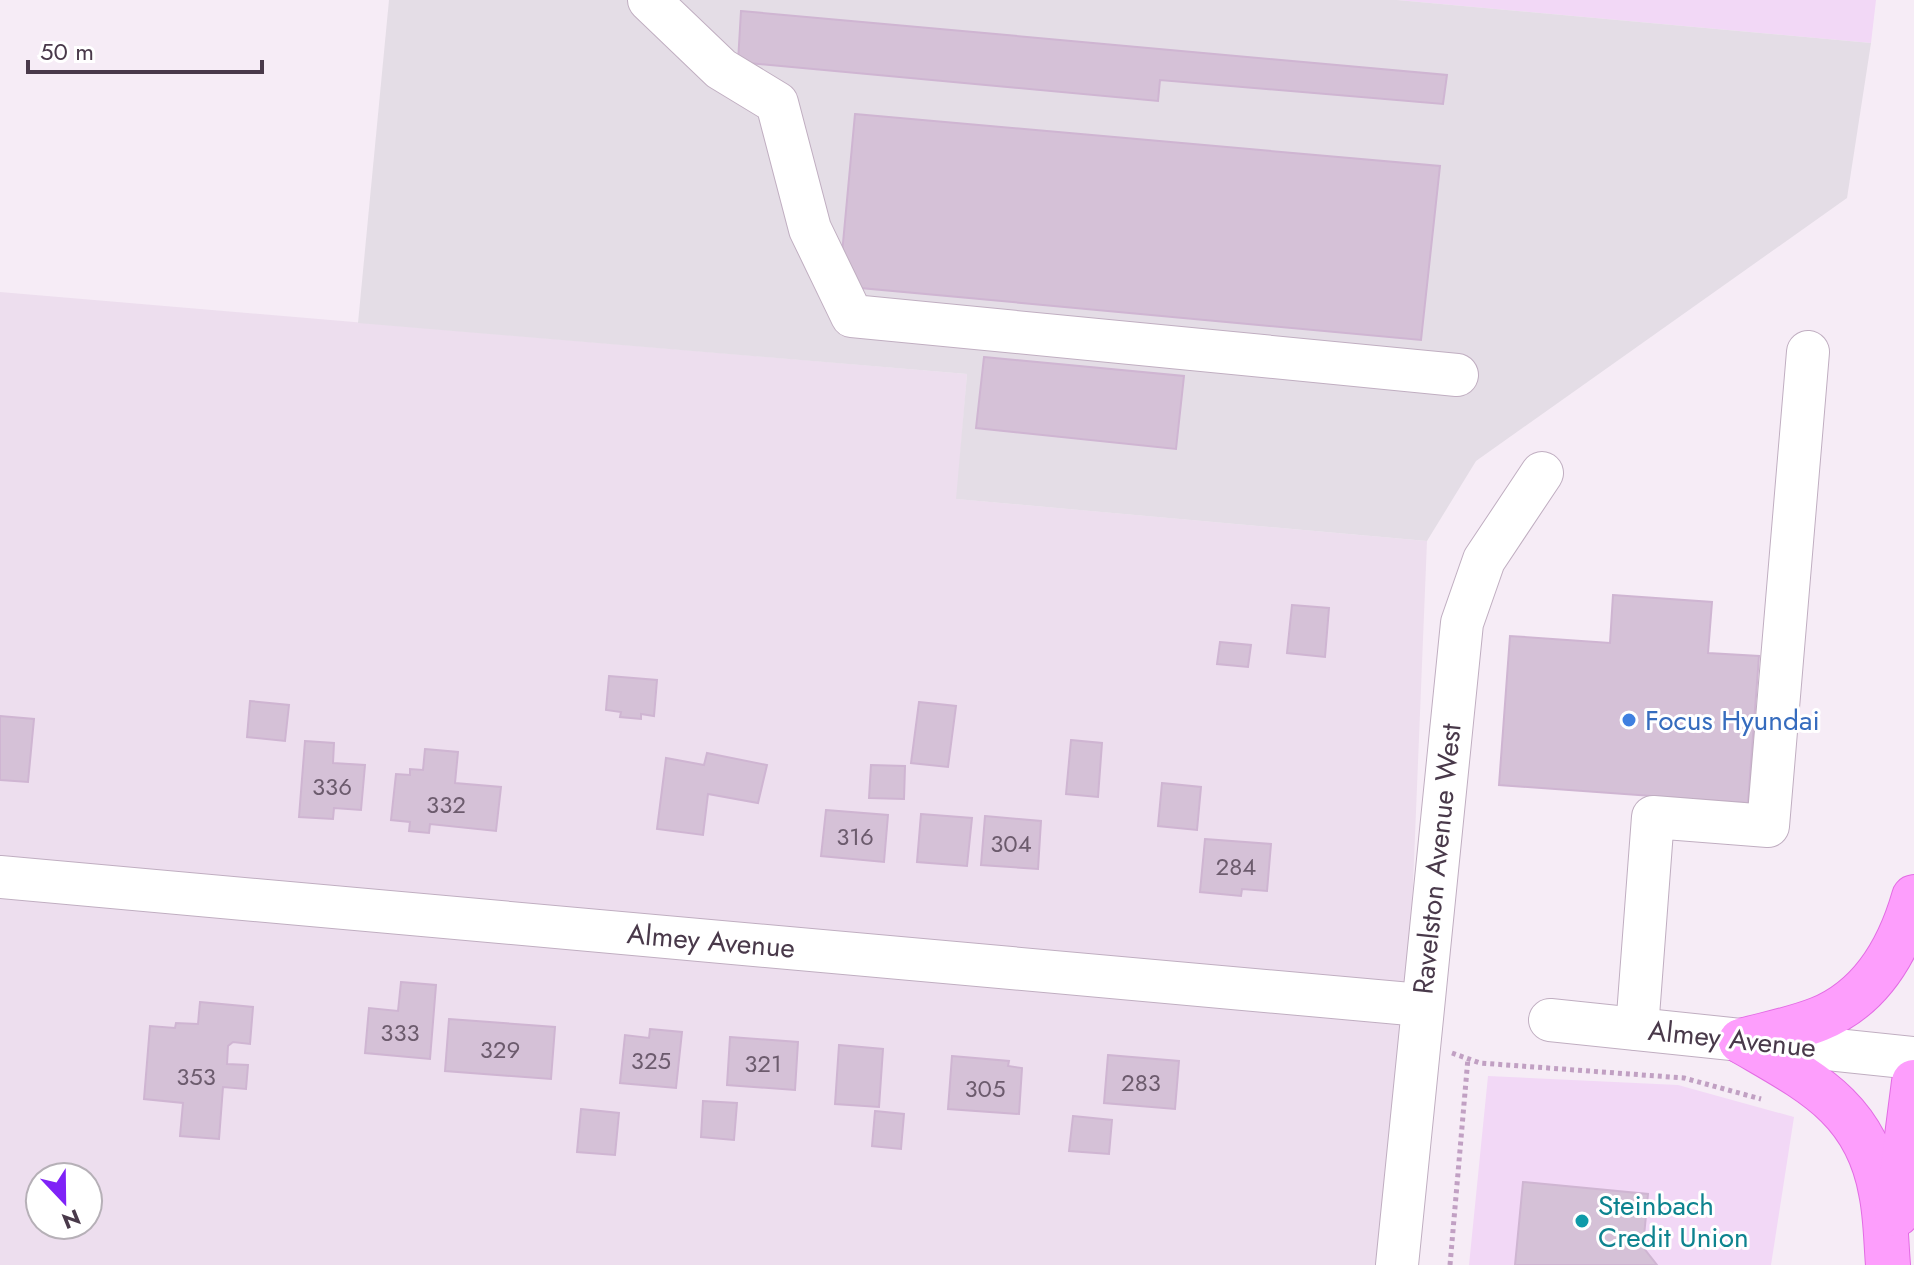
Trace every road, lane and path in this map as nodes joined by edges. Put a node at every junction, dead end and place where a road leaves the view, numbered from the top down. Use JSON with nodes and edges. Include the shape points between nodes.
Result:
{"nodes":[{"id":1,"x":649,"y":0,"type":"edge"},
{"id":2,"x":1808,"y":352,"type":"dead end"},
{"id":3,"x":1457,"y":375,"type":"dead end"},
{"id":4,"x":1542,"y":473,"type":"dead end"},
{"id":5,"x":0,"y":877,"type":"edge"},
{"id":6,"x":1914,"y":897,"type":"edge"},
{"id":7,"x":1421,"y":1005,"type":"junction"},
{"id":8,"x":1550,"y":1020,"type":"dead end"},
{"id":9,"x":1637,"y":1029,"type":"junction"},
{"id":10,"x":1741,"y":1041,"type":"junction"},
{"id":11,"x":1418,"y":1051,"type":"junction"},
{"id":12,"x":1468,"y":1058,"type":"junction"},
{"id":13,"x":1914,"y":1058,"type":"edge"},
{"id":14,"x":1914,"y":1082,"type":"edge"},
{"id":15,"x":1772,"y":1102,"type":"dead end"},
{"id":16,"x":1397,"y":1265,"type":"edge"},
{"id":17,"x":1450,"y":1265,"type":"edge"},
{"id":18,"x":1889,"y":1265,"type":"edge"}],
"edges":[{"from":1,"to":3,"type":"street","via":[[721,69],[777,103],[810,229],[852,316]]},
{"from":2,"to":9,"type":"street","via":[[1768,826],[1653,817]]},
{"from":4,"to":7,"type":"street","name":"Ravelston Avenue West","via":[[1484,560],[1462,623]]},
{"from":5,"to":7,"type":"street","name":"Almey Avenue"},
{"from":6,"to":10,"type":"main road","via":[[1880,973],[1844,1006],[1819,1019]]},
{"from":7,"to":11,"type":"street","name":"Ravelston Avenue West"},
{"from":8,"to":9,"type":"street","name":"Almey Avenue"},
{"from":9,"to":10,"type":"street","name":"Almey Avenue"},
{"from":10,"to":13,"type":"street","name":"Almey Avenue"},
{"from":10,"to":18,"type":"main road","via":[[1815,1086],[1862,1133],[1882,1192]]},
{"from":11,"to":12,"type":"path"},
{"from":11,"to":16,"type":"street","name":"Ravelston Avenue West"},
{"from":12,"to":15,"type":"path","via":[[1684,1078]]},
{"from":12,"to":17,"type":"path"},
{"from":14,"to":18,"type":"main road"}]}
